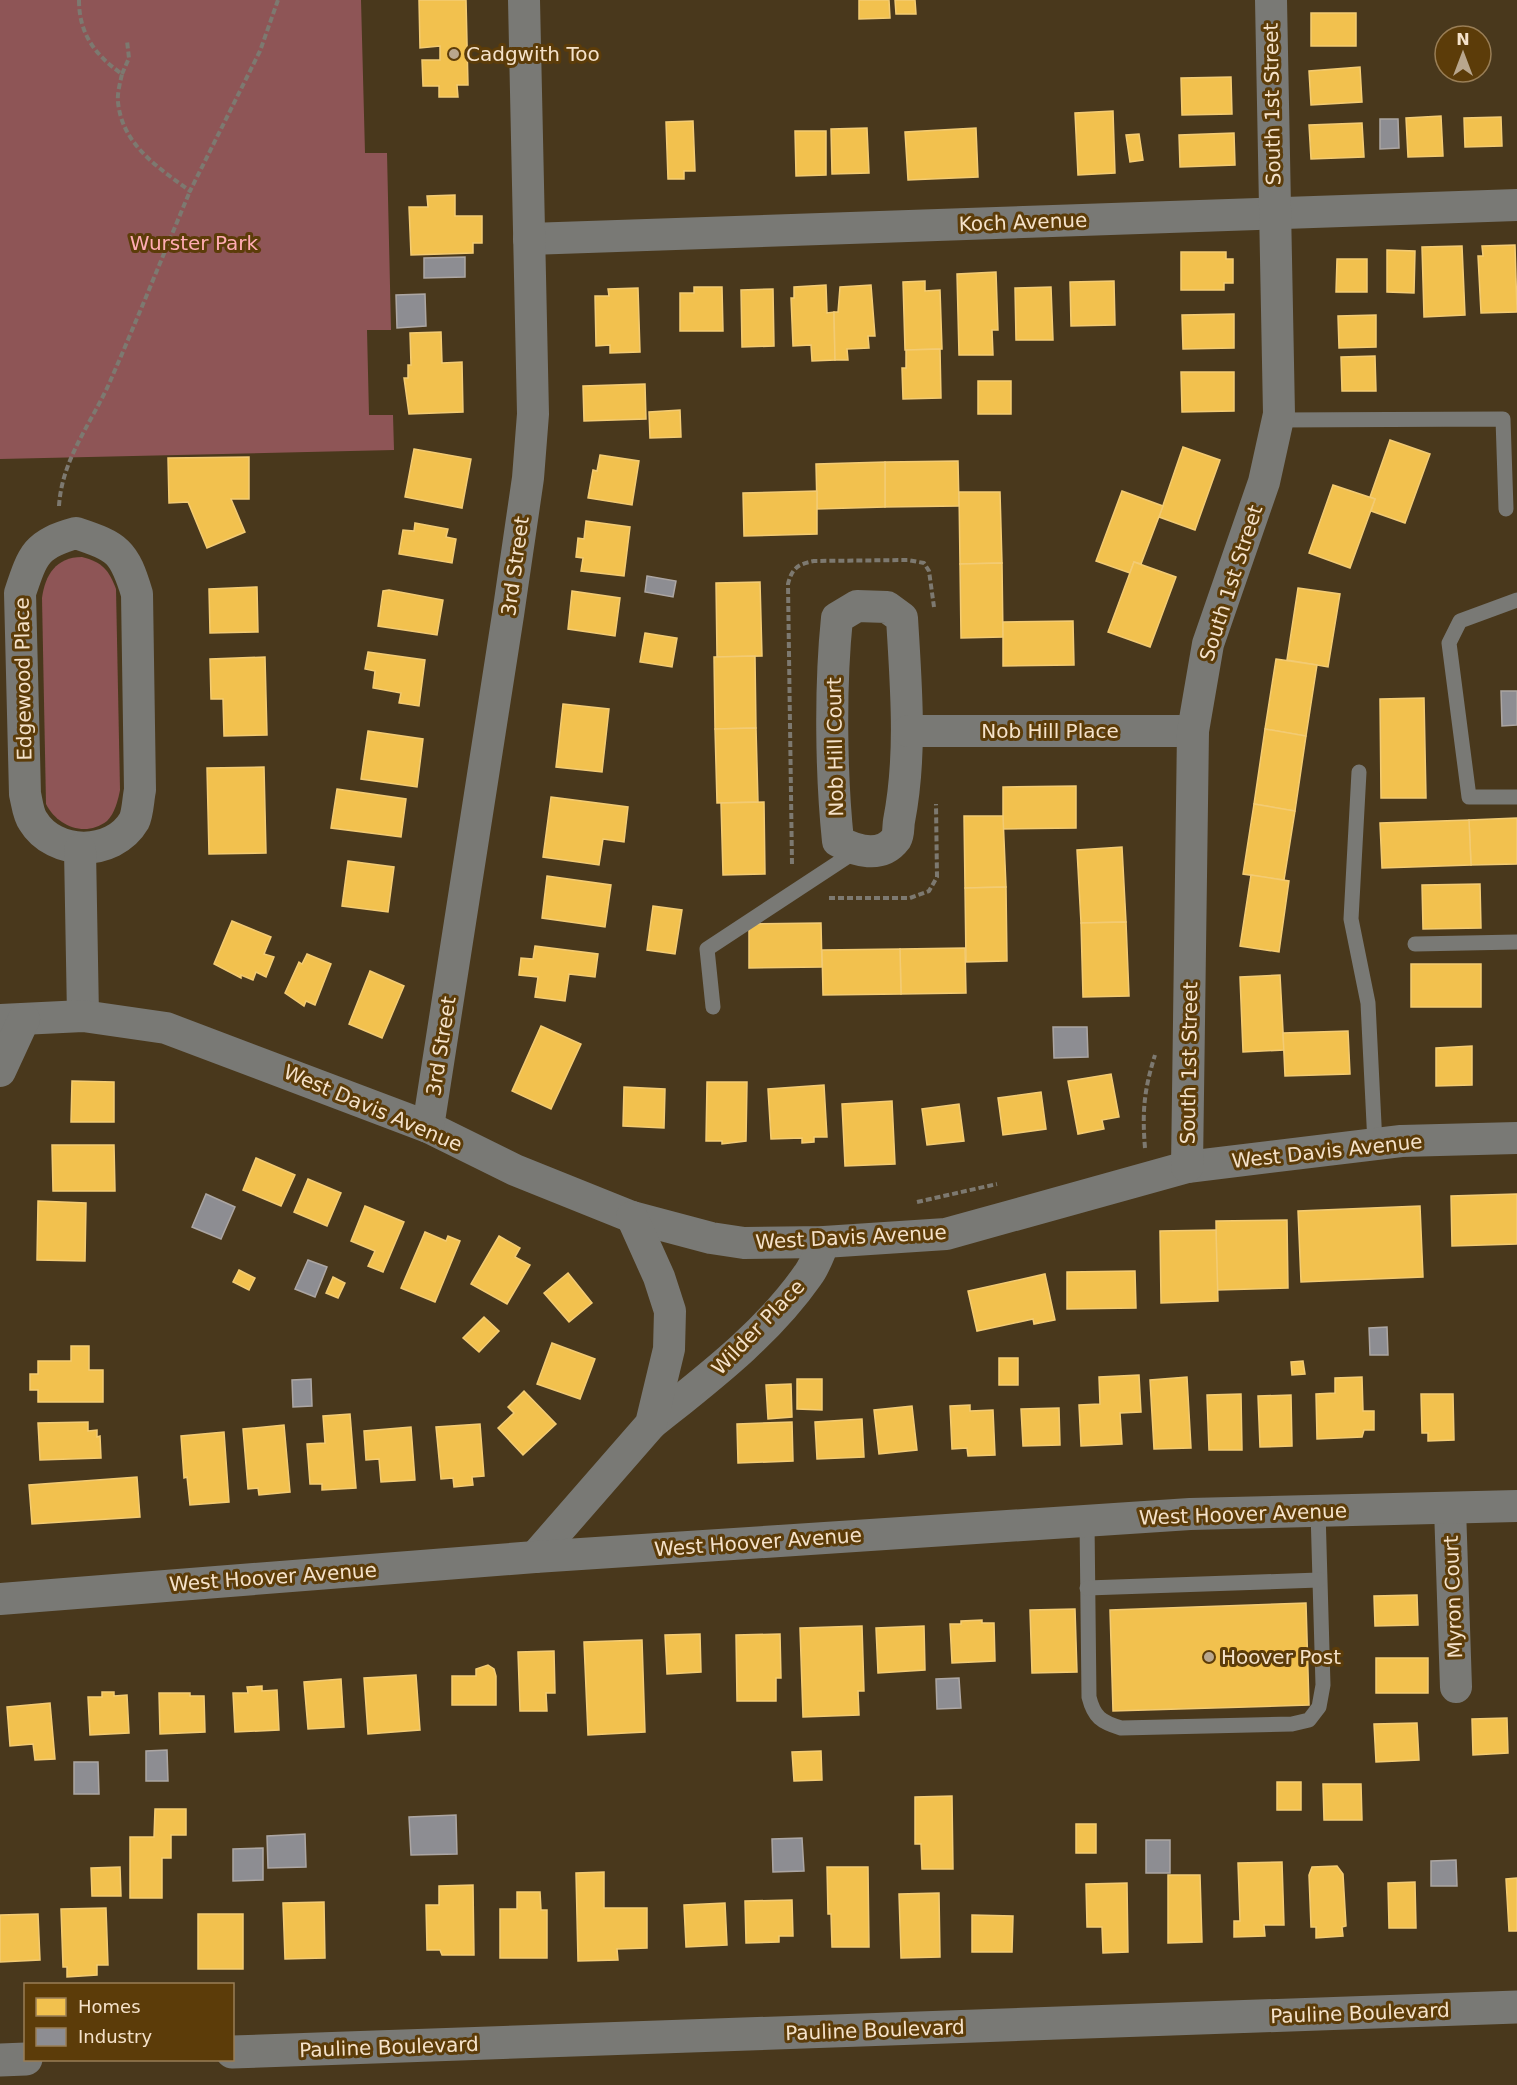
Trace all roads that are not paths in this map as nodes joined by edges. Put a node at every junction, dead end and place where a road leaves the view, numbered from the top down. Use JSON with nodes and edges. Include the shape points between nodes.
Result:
{"nodes":[{"id":1,"x":524,"y":0,"type":"edge"},
{"id":2,"x":1271,"y":0,"type":"edge"},
{"id":3,"x":1517,"y":205,"type":"edge"},
{"id":4,"x":1274,"y":214,"type":"junction"},
{"id":5,"x":529,"y":239,"type":"junction"},
{"id":6,"x":1277,"y":420,"type":"junction"},
{"id":7,"x":1506,"y":509,"type":"dead end"},
{"id":8,"x":1517,"y":600,"type":"edge"},
{"id":9,"x":908,"y":731,"type":"junction"},
{"id":10,"x":1193,"y":731,"type":"junction"},
{"id":11,"x":1359,"y":772,"type":"dead end"},
{"id":12,"x":1517,"y":796,"type":"edge"},
{"id":13,"x":80,"y":850,"type":"junction"},
{"id":14,"x":856,"y":851,"type":"junction"},
{"id":15,"x":1517,"y":942,"type":"edge"},
{"id":16,"x":1415,"y":944,"type":"dead end"},
{"id":17,"x":712,"y":1007,"type":"dead end"},
{"id":18,"x":83,"y":1016,"type":"junction"},
{"id":19,"x":12,"y":1020,"type":"edge"},
{"id":20,"x":0,"y":1071,"type":"edge"},
{"id":21,"x":428,"y":1127,"type":"junction"},
{"id":22,"x":1517,"y":1138,"type":"edge"},
{"id":23,"x":1375,"y":1144,"type":"junction"},
{"id":24,"x":1188,"y":1155,"type":"junction"},
{"id":25,"x":632,"y":1217,"type":"junction"},
{"id":26,"x":824,"y":1242,"type":"junction"},
{"id":27,"x":651,"y":1424,"type":"junction"},
{"id":28,"x":1517,"y":1506,"type":"edge"},
{"id":29,"x":1450,"y":1508,"type":"junction"},
{"id":30,"x":1318,"y":1511,"type":"junction"},
{"id":31,"x":1087,"y":1521,"type":"junction"},
{"id":32,"x":535,"y":1557,"type":"junction"},
{"id":33,"x":1320,"y":1580,"type":"junction"},
{"id":34,"x":1087,"y":1587,"type":"junction"},
{"id":35,"x":0,"y":1599,"type":"edge"},
{"id":36,"x":1456,"y":1687,"type":"dead end"},
{"id":37,"x":1517,"y":2007,"type":"edge"},
{"id":38,"x":234,"y":2052,"type":"edge"},
{"id":39,"x":24,"y":2059,"type":"edge"},
{"id":40,"x":0,"y":2060,"type":"edge"}],
"edges":[{"from":1,"to":5,"type":"street","name":"3rd Street"},
{"from":2,"to":4,"type":"street","name":"South 1st Street"},
{"from":3,"to":4,"type":"street","name":"Koch Avenue"},
{"from":4,"to":5,"type":"street","name":"Koch Avenue"},
{"from":4,"to":6,"type":"street","name":"South 1st Street"},
{"from":5,"to":21,"type":"street","name":"3rd Street","via":[[533,414],[528,478]]},
{"from":6,"to":7,"type":"lane","via":[[1503,419]]},
{"from":6,"to":10,"type":"street","name":"South 1st Street","via":[[1264,482],[1208,644]]},
{"from":8,"to":12,"type":"lane","via":[[1460,621],[1449,643],[1469,797]]},
{"from":9,"to":10,"type":"street","name":"Nob Hill Place"},
{"from":9,"to":14,"type":"street","name":"Nob Hill Court","via":[[904,801],[897,837],[883,850]]},
{"from":9,"to":14,"type":"street","name":"Nob Hill Court","via":[[903,618],[887,607],[857,606],[837,618],[834,647],[838,841]]},
{"from":10,"to":24,"type":"street","name":"South 1st Street"},
{"from":11,"to":23,"type":"lane","via":[[1351,919],[1368,1003]]},
{"from":13,"to":13,"type":"street","name":"Edgewood Place","via":[[115,842],[134,821],[140,790],[137,594],[127,563],[109,544],[76,533],[49,540],[31,561],[20,593],[25,794],[33,821],[53,840]]},
{"from":13,"to":18,"type":"street"},
{"from":14,"to":17,"type":"lane","via":[[707,949]]},
{"from":15,"to":16,"type":"lane"},
{"from":18,"to":19,"type":"street","name":"West Davis Avenue"},
{"from":18,"to":21,"type":"street","name":"West Davis Avenue","via":[[166,1028]]},
{"from":19,"to":20,"type":"street"},
{"from":21,"to":25,"type":"street","name":"West Davis Avenue","via":[[515,1170]]},
{"from":22,"to":23,"type":"street","name":"West Davis Avenue"},
{"from":23,"to":24,"type":"street","name":"West Davis Avenue"},
{"from":24,"to":26,"type":"street","name":"West Davis Avenue","via":[[1132,1185],[946,1233]]},
{"from":25,"to":26,"type":"street","name":"West Davis Avenue","via":[[744,1244]]},
{"from":25,"to":27,"type":"street","name":"Wilder Place","via":[[670,1311],[669,1348]]},
{"from":26,"to":27,"type":"street","name":"Wilder Place","via":[[809,1275],[763,1327],[732,1359]]},
{"from":27,"to":32,"type":"street","name":"Wilder Place"},
{"from":28,"to":29,"type":"street","name":"West Hoover Avenue"},
{"from":29,"to":30,"type":"street","name":"West Hoover Avenue"},
{"from":29,"to":36,"type":"street","name":"Myron Court"},
{"from":30,"to":31,"type":"street","name":"West Hoover Avenue"},
{"from":30,"to":33,"type":"lane"},
{"from":31,"to":32,"type":"street","name":"West Hoover Avenue"},
{"from":31,"to":34,"type":"lane"},
{"from":32,"to":35,"type":"street","name":"West Hoover Avenue"},
{"from":33,"to":34,"type":"lane"},
{"from":33,"to":34,"type":"lane","via":[[1320,1707],[1309,1720],[1292,1724],[1120,1728],[1103,1723],[1093,1713],[1089,1697]]},
{"from":37,"to":38,"type":"street","name":"Pauline Boulevard"},
{"from":39,"to":40,"type":"street"}]}
